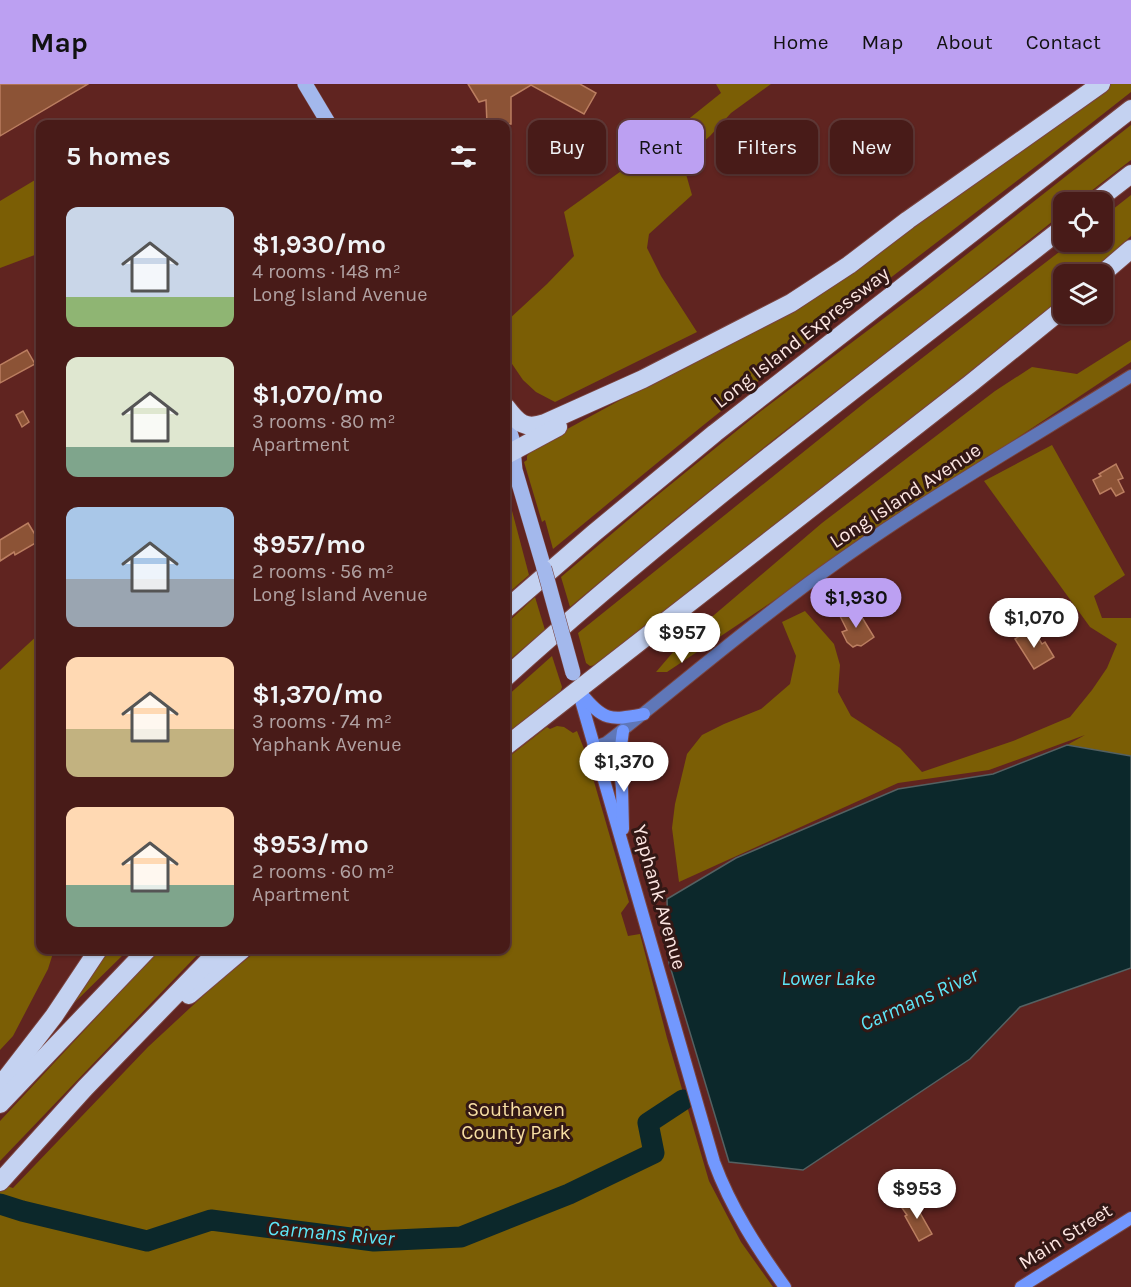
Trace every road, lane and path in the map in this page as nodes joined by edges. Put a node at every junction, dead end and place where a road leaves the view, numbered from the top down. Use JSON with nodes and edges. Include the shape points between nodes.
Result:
{"nodes":[{"id":1,"x":305,"y":84,"type":"edge"},
{"id":2,"x":1101,"y":84,"type":"edge"},
{"id":3,"x":1131,"y":109,"type":"edge"},
{"id":4,"x":328,"y":120,"type":"edge"},
{"id":5,"x":1131,"y":174,"type":"edge"},
{"id":6,"x":1108,"y":192,"type":"edge"},
{"id":7,"x":1053,"y":236,"type":"edge"},
{"id":8,"x":1131,"y":249,"type":"edge"},
{"id":9,"x":1113,"y":264,"type":"edge"},
{"id":10,"x":1053,"y":317,"type":"edge"},
{"id":11,"x":1131,"y":376,"type":"edge"},
{"id":12,"x":643,"y":379,"type":"junction"},
{"id":13,"x":510,"y":412,"type":"edge"},
{"id":14,"x":510,"y":433,"type":"edge"},
{"id":15,"x":510,"y":459,"type":"edge"},
{"id":16,"x":510,"y":606,"type":"edge"},
{"id":17,"x":510,"y":674,"type":"edge"},
{"id":18,"x":575,"y":681,"type":"junction"},
{"id":19,"x":644,"y":714,"type":"junction"},
{"id":20,"x":622,"y":730,"type":"junction"},
{"id":21,"x":510,"y":742,"type":"edge"},
{"id":22,"x":595,"y":747,"type":"junction"},
{"id":23,"x":624,"y":848,"type":"junction"},
{"id":24,"x":95,"y":954,"type":"edge"},
{"id":25,"x":143,"y":954,"type":"edge"},
{"id":26,"x":215,"y":954,"type":"edge"},
{"id":27,"x":237,"y":954,"type":"edge"},
{"id":28,"x":0,"y":1086,"type":"edge"},
{"id":29,"x":85,"y":1088,"type":"junction"},
{"id":30,"x":0,"y":1104,"type":"edge"},
{"id":31,"x":0,"y":1182,"type":"edge"},
{"id":32,"x":1131,"y":1218,"type":"edge"},
{"id":33,"x":785,"y":1287,"type":"edge"},
{"id":34,"x":1021,"y":1287,"type":"edge"}],
"edges":[{"from":1,"to":4,"type":"main road"},
{"from":2,"to":12,"type":"highway","via":[[801,296]]},
{"from":3,"to":16,"type":"highway","name":"Long Island Expressway","via":[[714,433]]},
{"from":5,"to":6,"type":"highway"},
{"from":7,"to":17,"type":"highway","via":[[747,473]]},
{"from":8,"to":9,"type":"highway"},
{"from":10,"to":18,"type":"highway","via":[[970,384]]},
{"from":11,"to":19,"type":"street","name":"Long Island Avenue","via":[[969,476],[823,573]]},
{"from":12,"to":13,"type":"highway","via":[[538,425],[521,424]]},
{"from":12,"to":15,"type":"highway"},
{"from":14,"to":15,"type":"main road","name":"Yaphank Avenue"},
{"from":15,"to":18,"type":"main road","name":"Yaphank Avenue","bridge":true},
{"from":18,"to":19,"type":"main road","via":[[590,705],[609,718]]},
{"from":18,"to":21,"type":"highway"},
{"from":18,"to":22,"type":"main road","name":"Yaphank Avenue"},
{"from":19,"to":20,"type":"street","name":"Long Island Avenue"},
{"from":20,"to":22,"type":"street","name":"Long Island Avenue"},
{"from":20,"to":23,"type":"main road","via":[[618,762]]},
{"from":22,"to":23,"type":"main road","name":"Yaphank Avenue"},
{"from":23,"to":33,"type":"main road","name":"Yaphank Avenue","via":[[714,1162],[742,1223]]},
{"from":24,"to":28,"type":"highway"},
{"from":25,"to":30,"type":"highway"},
{"from":26,"to":29,"type":"highway"},
{"from":27,"to":29,"type":"highway"},
{"from":29,"to":31,"type":"highway"},
{"from":32,"to":34,"type":"main road","name":"Main Street"}]}
